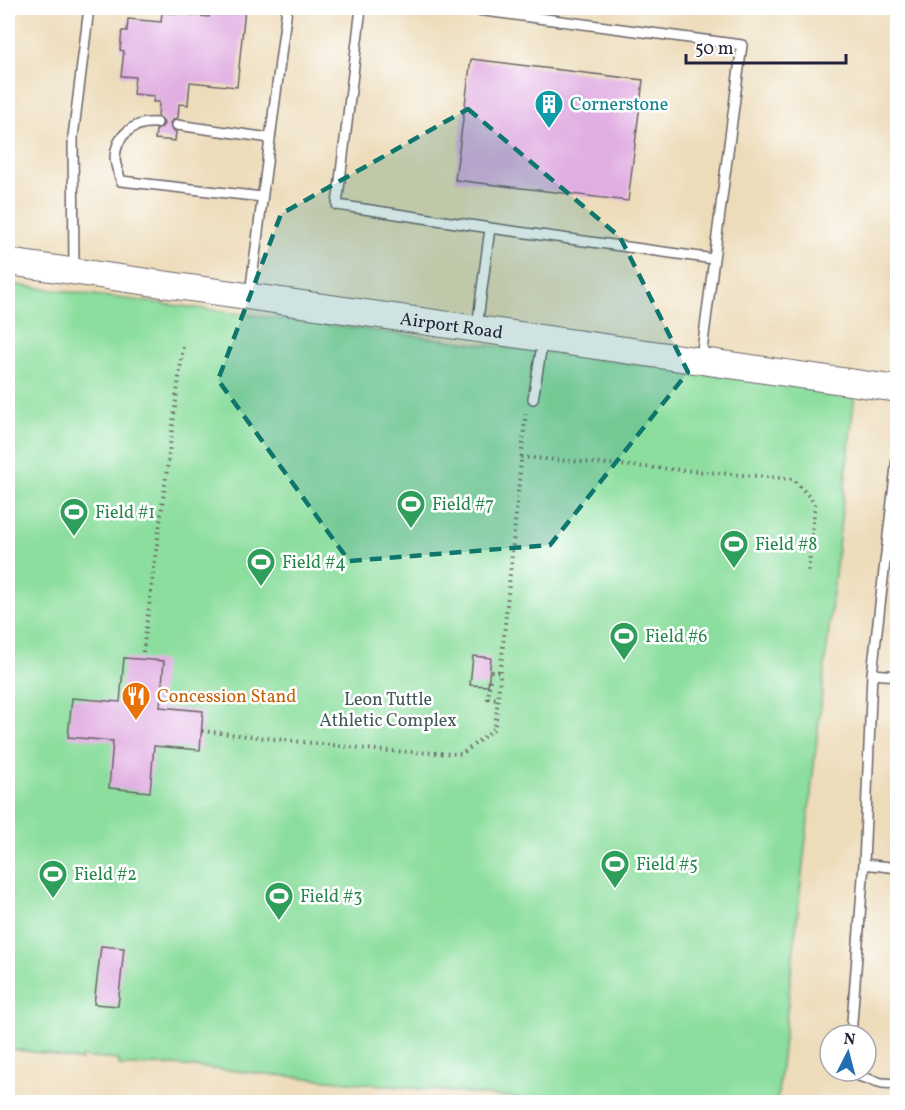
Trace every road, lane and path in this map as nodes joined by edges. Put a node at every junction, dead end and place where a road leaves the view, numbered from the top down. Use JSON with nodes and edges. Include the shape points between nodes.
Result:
{"nodes":[{"id":1,"x":89,"y":8,"type":"edge"},
{"id":2,"x":183,"y":8,"type":"edge"},
{"id":3,"x":286,"y":8,"type":"edge"},
{"id":4,"x":361,"y":8,"type":"edge"},
{"id":5,"x":462,"y":8,"type":"edge"},
{"id":6,"x":182,"y":14,"type":"dead end"},
{"id":7,"x":157,"y":123,"type":"dead end"},
{"id":8,"x":177,"y":125,"type":"dead end"},
{"id":9,"x":270,"y":138,"type":"junction"},
{"id":10,"x":262,"y":197,"type":"junction"},
{"id":11,"x":490,"y":228,"type":"junction"},
{"id":12,"x":714,"y":259,"type":"junction"},
{"id":13,"x":8,"y":262,"type":"edge"},
{"id":14,"x":74,"y":272,"type":"junction"},
{"id":15,"x":250,"y":296,"type":"junction"},
{"id":16,"x":477,"y":329,"type":"junction"},
{"id":17,"x":543,"y":338,"type":"junction"},
{"id":18,"x":183,"y":347,"type":"dead end"},
{"id":19,"x":701,"y":361,"type":"junction"},
{"id":20,"x":897,"y":389,"type":"edge"},
{"id":21,"x":533,"y":399,"type":"dead end"},
{"id":22,"x":526,"y":408,"type":"dead end"},
{"id":23,"x":897,"y":450,"type":"edge"},
{"id":24,"x":520,"y":457,"type":"junction"},
{"id":25,"x":808,"y":574,"type":"dead end"},
{"id":26,"x":143,"y":652,"type":"dead end"},
{"id":27,"x":491,"y":671,"type":"dead end"},
{"id":28,"x":500,"y":672,"type":"junction"},
{"id":29,"x":872,"y":674,"type":"junction"},
{"id":30,"x":897,"y":676,"type":"edge"},
{"id":31,"x":490,"y":680,"type":"dead end"},
{"id":32,"x":498,"y":699,"type":"junction"},
{"id":33,"x":202,"y":731,"type":"dead end"},
{"id":34,"x":864,"y":864,"type":"junction"},
{"id":35,"x":897,"y":867,"type":"edge"},
{"id":36,"x":852,"y":1023,"type":"edge"},
{"id":37,"x":878,"y":1082,"type":"edge"},
{"id":38,"x":897,"y":1084,"type":"edge"}],
"edges":[{"from":1,"to":14,"type":"lane","via":[[73,137]]},
{"from":2,"to":6,"type":"path"},
{"from":3,"to":9,"type":"lane"},
{"from":4,"to":11,"type":"lane","via":[[337,205]]},
{"from":5,"to":12,"type":"lane","via":[[742,45]]},
{"from":7,"to":10,"type":"lane","via":[[131,128],[118,142],[115,160],[121,181]]},
{"from":8,"to":9,"type":"lane"},
{"from":9,"to":10,"type":"lane"},
{"from":10,"to":15,"type":"lane"},
{"from":11,"to":12,"type":"lane"},
{"from":11,"to":16,"type":"lane"},
{"from":12,"to":19,"type":"lane"},
{"from":13,"to":14,"type":"street","name":"Airport Road"},
{"from":14,"to":15,"type":"street","name":"Airport Road"},
{"from":15,"to":16,"type":"street","name":"Airport Road"},
{"from":16,"to":17,"type":"street","name":"Airport Road"},
{"from":17,"to":19,"type":"street","name":"Airport Road"},
{"from":17,"to":21,"type":"lane"},
{"from":18,"to":26,"type":"path"},
{"from":19,"to":20,"type":"street","name":"Airport Road"},
{"from":22,"to":24,"type":"path"},
{"from":23,"to":29,"type":"lane"},
{"from":24,"to":25,"type":"path","via":[[793,479],[815,503]]},
{"from":24,"to":28,"type":"path"},
{"from":27,"to":28,"type":"path"},
{"from":28,"to":32,"type":"path"},
{"from":29,"to":30,"type":"lane"},
{"from":29,"to":34,"type":"lane"},
{"from":31,"to":32,"type":"path","via":[[488,698]]},
{"from":32,"to":33,"type":"path","via":[[495,728],[462,754],[386,751]]},
{"from":34,"to":35,"type":"lane"},
{"from":34,"to":36,"type":"lane"},
{"from":37,"to":38,"type":"lane"}]}
